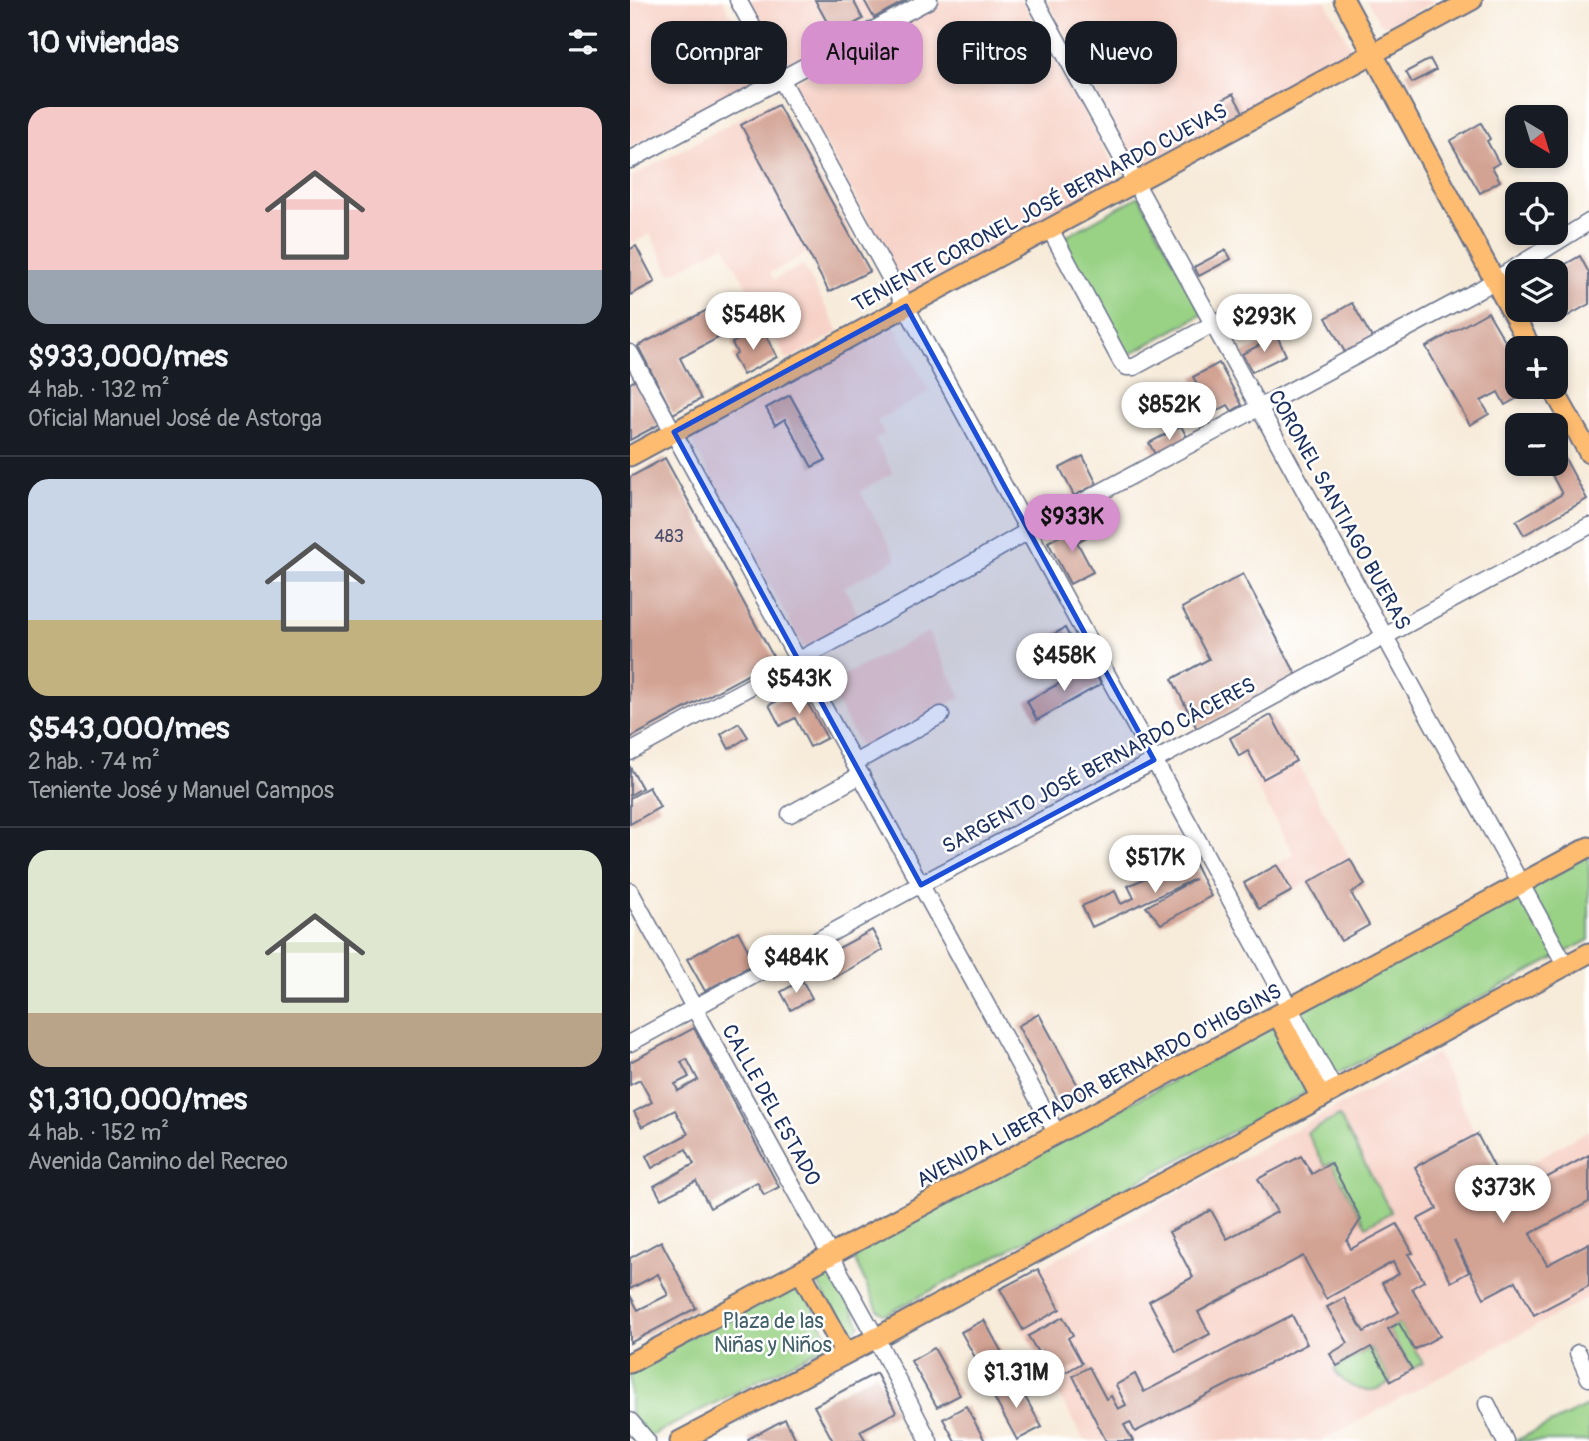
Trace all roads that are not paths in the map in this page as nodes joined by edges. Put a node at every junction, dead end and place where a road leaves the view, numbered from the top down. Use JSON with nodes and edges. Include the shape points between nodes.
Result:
{"nodes":[{"id":1,"x":738,"y":0,"type":"edge"},
{"id":2,"x":929,"y":0,"type":"edge"},
{"id":3,"x":1035,"y":0,"type":"edge"},
{"id":4,"x":1343,"y":0,"type":"edge"},
{"id":5,"x":1472,"y":0,"type":"edge"},
{"id":6,"x":749,"y":21,"type":"edge"},
{"id":7,"x":1373,"y":54,"type":"junction"},
{"id":8,"x":787,"y":76,"type":"edge"},
{"id":9,"x":772,"y":84,"type":"edge"},
{"id":10,"x":784,"y":84,"type":"edge"},
{"id":11,"x":630,"y":160,"type":"edge"},
{"id":12,"x":1135,"y":183,"type":"junction"},
{"id":13,"x":1589,"y":222,"type":"edge"},
{"id":14,"x":1050,"y":229,"type":"junction"},
{"id":15,"x":1494,"y":281,"type":"junction"},
{"id":16,"x":906,"y":306,"type":"junction"},
{"id":17,"x":1213,"y":324,"type":"junction"},
{"id":18,"x":1524,"y":336,"type":"edge"},
{"id":19,"x":630,"y":352,"type":"edge"},
{"id":20,"x":1559,"y":399,"type":"edge"},
{"id":21,"x":1259,"y":407,"type":"junction"},
{"id":22,"x":674,"y":432,"type":"junction"},
{"id":23,"x":1589,"y":453,"type":"edge"},
{"id":24,"x":630,"y":456,"type":"edge"},
{"id":25,"x":1589,"y":526,"type":"edge"},
{"id":26,"x":1028,"y":531,"type":"junction"},
{"id":27,"x":1384,"y":635,"type":"junction"},
{"id":28,"x":798,"y":660,"type":"junction"},
{"id":29,"x":941,"y":715,"type":"dead end"},
{"id":30,"x":630,"y":752,"type":"edge"},
{"id":31,"x":1154,"y":760,"type":"junction"},
{"id":32,"x":858,"y":769,"type":"junction"},
{"id":33,"x":790,"y":814,"type":"dead end"},
{"id":34,"x":1589,"y":847,"type":"edge"},
{"id":35,"x":1521,"y":884,"type":"junction"},
{"id":36,"x":921,"y":885,"type":"junction"},
{"id":37,"x":630,"y":891,"type":"edge"},
{"id":38,"x":1589,"y":953,"type":"edge"},
{"id":39,"x":1566,"y":966,"type":"junction"},
{"id":40,"x":694,"y":1009,"type":"junction"},
{"id":41,"x":1284,"y":1011,"type":"junction"},
{"id":42,"x":630,"y":1043,"type":"edge"},
{"id":43,"x":1328,"y":1095,"type":"junction"},
{"id":44,"x":1057,"y":1133,"type":"junction"},
{"id":45,"x":831,"y":1256,"type":"junction"},
{"id":46,"x":801,"y":1272,"type":"junction"},
{"id":47,"x":877,"y":1338,"type":"junction"},
{"id":48,"x":845,"y":1353,"type":"junction"},
{"id":49,"x":1578,"y":1353,"type":"dead end"},
{"id":50,"x":630,"y":1363,"type":"edge"},
{"id":51,"x":1589,"y":1378,"type":"edge"},
{"id":52,"x":1487,"y":1404,"type":"dead end"},
{"id":53,"x":630,"y":1421,"type":"edge"},
{"id":54,"x":647,"y":1441,"type":"edge"},
{"id":55,"x":680,"y":1441,"type":"edge"},
{"id":56,"x":929,"y":1441,"type":"edge"},
{"id":57,"x":1505,"y":1441,"type":"edge"}],
"edges":[{"from":1,"to":6,"type":"street"},
{"from":2,"to":8,"type":"street"},
{"from":3,"to":12,"type":"street","name":"CORONEL SANTIAGO BUERAS"},
{"from":4,"to":7,"type":"main road"},
{"from":5,"to":7,"type":"main road","name":"TENIENTE CORONEL JOSÉ BERNARDO CUEVAS"},
{"from":7,"to":12,"type":"main road","name":"TENIENTE CORONEL JOSÉ BERNARDO CUEVAS"},
{"from":7,"to":15,"type":"main road"},
{"from":9,"to":11,"type":"street"},
{"from":10,"to":16,"type":"street"},
{"from":12,"to":14,"type":"main road","name":"TENIENTE CORONEL JOSÉ BERNARDO CUEVAS"},
{"from":12,"to":17,"type":"street","name":"CORONEL SANTIAGO BUERAS"},
{"from":13,"to":15,"type":"street"},
{"from":14,"to":16,"type":"main road","name":"TENIENTE CORONEL JOSÉ BERNARDO CUEVAS"},
{"from":14,"to":17,"type":"street","via":[[1127,367]]},
{"from":15,"to":18,"type":"main road"},
{"from":15,"to":21,"type":"street"},
{"from":16,"to":22,"type":"main road","name":"TENIENTE CORONEL JOSÉ BERNARDO CUEVAS"},
{"from":16,"to":26,"type":"street"},
{"from":17,"to":21,"type":"street","name":"CORONEL SANTIAGO BUERAS"},
{"from":19,"to":22,"type":"street"},
{"from":20,"to":23,"type":"main road"},
{"from":21,"to":26,"type":"street"},
{"from":21,"to":27,"type":"street","name":"CORONEL SANTIAGO BUERAS"},
{"from":22,"to":24,"type":"main road","name":"TENIENTE CORONEL JOSÉ BERNARDO CUEVAS"},
{"from":22,"to":28,"type":"street"},
{"from":25,"to":27,"type":"street","name":"SARGENTO JOSÉ BERNARDO CÁCERES"},
{"from":26,"to":28,"type":"street"},
{"from":26,"to":31,"type":"street"},
{"from":27,"to":31,"type":"street","name":"SARGENTO JOSÉ BERNARDO CÁCERES"},
{"from":27,"to":35,"type":"street","name":"CORONEL SANTIAGO BUERAS"},
{"from":28,"to":30,"type":"street"},
{"from":28,"to":32,"type":"street"},
{"from":29,"to":32,"type":"street"},
{"from":31,"to":36,"type":"street","name":"SARGENTO JOSÉ BERNARDO CÁCERES"},
{"from":31,"to":41,"type":"street"},
{"from":32,"to":33,"type":"street"},
{"from":32,"to":36,"type":"street"},
{"from":34,"to":35,"type":"main road","name":"AVENIDA LIBERTADOR BERNARDO O'HIGGINS"},
{"from":35,"to":39,"type":"street","name":"CORONEL SANTIAGO BUERAS"},
{"from":35,"to":41,"type":"main road","name":"AVENIDA LIBERTADOR BERNARDO O'HIGGINS"},
{"from":36,"to":40,"type":"street","name":"SARGENTO JOSÉ BERNARDO CÁCERES"},
{"from":36,"to":44,"type":"street"},
{"from":37,"to":40,"type":"street","name":"CALLE DEL ESTADO"},
{"from":38,"to":39,"type":"main road"},
{"from":39,"to":43,"type":"main road"},
{"from":40,"to":42,"type":"street","name":"SARGENTO JOSÉ BERNARDO CÁCERES"},
{"from":40,"to":45,"type":"street","name":"CALLE DEL ESTADO"},
{"from":41,"to":43,"type":"main road"},
{"from":41,"to":44,"type":"main road","name":"AVENIDA LIBERTADOR BERNARDO O'HIGGINS"},
{"from":43,"to":47,"type":"main road"},
{"from":44,"to":45,"type":"main road","name":"AVENIDA LIBERTADOR BERNARDO O'HIGGINS"},
{"from":45,"to":46,"type":"main road","name":"AVENIDA LIBERTADOR BERNARDO O'HIGGINS"},
{"from":45,"to":47,"type":"street","name":"CALLE DEL ESTADO"},
{"from":46,"to":48,"type":"main road"},
{"from":46,"to":50,"type":"main road","name":"AVENIDA LIBERTADOR BERNARDO O'HIGGINS"},
{"from":47,"to":48,"type":"main road"},
{"from":47,"to":56,"type":"street","name":"CALLE DEL ESTADO"},
{"from":48,"to":55,"type":"main road"},
{"from":49,"to":51,"type":"street"},
{"from":52,"to":57,"type":"street"},
{"from":53,"to":54,"type":"street"}]}
